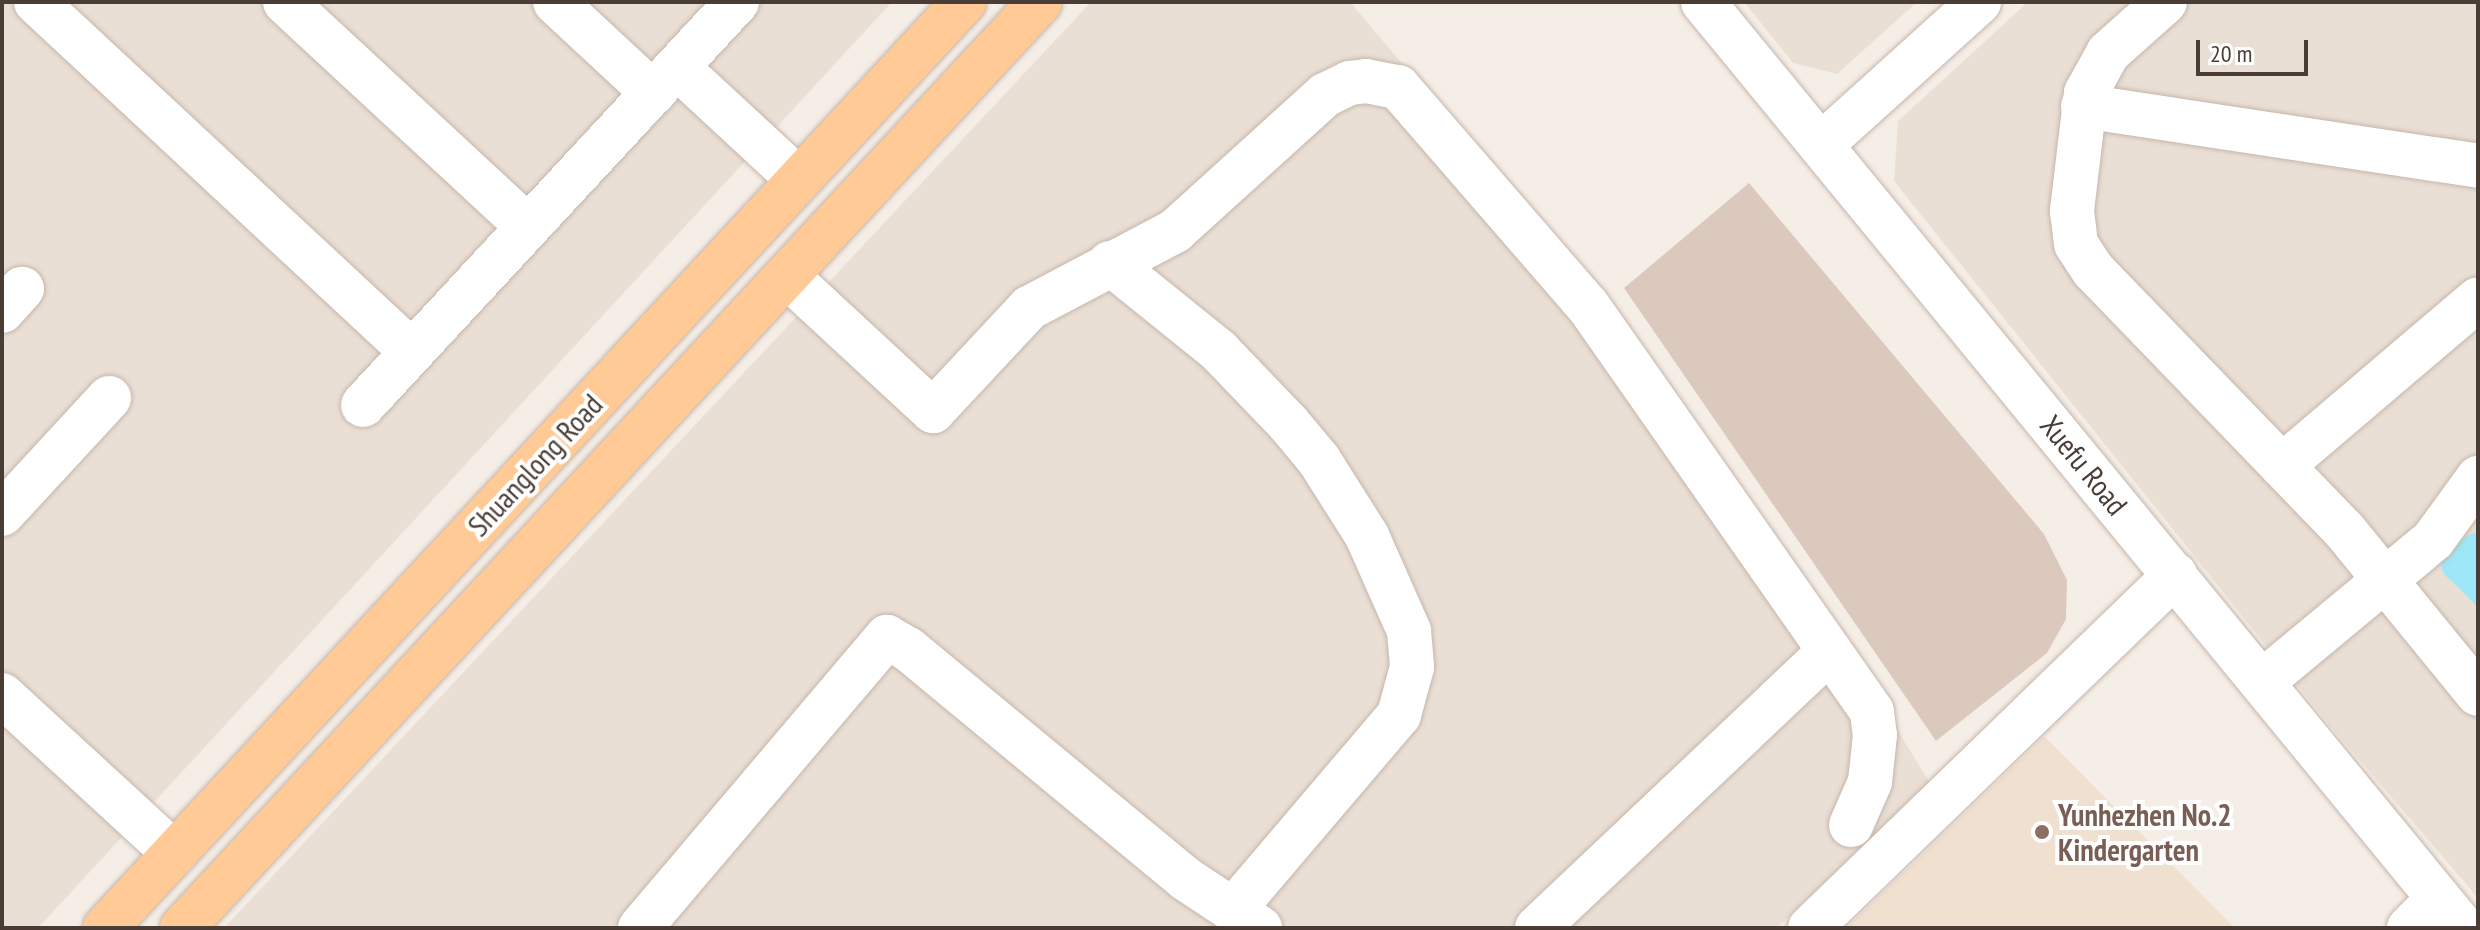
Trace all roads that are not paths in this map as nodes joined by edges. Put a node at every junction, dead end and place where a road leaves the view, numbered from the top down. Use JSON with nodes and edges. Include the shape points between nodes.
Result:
{"nodes":[{"id":1,"x":36,"y":2,"type":"edge"},
{"id":2,"x":285,"y":2,"type":"edge"},
{"id":3,"x":555,"y":2,"type":"edge"},
{"id":4,"x":737,"y":2,"type":"edge"},
{"id":5,"x":964,"y":2,"type":"edge"},
{"id":6,"x":1040,"y":2,"type":"edge"},
{"id":7,"x":1703,"y":2,"type":"edge"},
{"id":8,"x":1979,"y":2,"type":"edge"},
{"id":9,"x":2165,"y":2,"type":"edge"},
{"id":10,"x":665,"y":80,"type":"junction"},
{"id":11,"x":2083,"y":106,"type":"junction"},
{"id":12,"x":1821,"y":145,"type":"junction"},
{"id":13,"x":2478,"y":166,"type":"edge"},
{"id":14,"x":799,"y":180,"type":"junction"},
{"id":15,"x":528,"y":227,"type":"junction"},
{"id":16,"x":1110,"y":263,"type":"junction"},
{"id":17,"x":787,"y":276,"type":"junction"},
{"id":18,"x":2478,"y":299,"type":"edge"},
{"id":19,"x":412,"y":352,"type":"junction"},
{"id":20,"x":109,"y":398,"type":"dead end"},
{"id":21,"x":363,"y":405,"type":"dead end"},
{"id":22,"x":2282,"y":466,"type":"junction"},
{"id":23,"x":2478,"y":478,"type":"edge"},
{"id":24,"x":2,"y":514,"type":"edge"},
{"id":25,"x":2175,"y":575,"type":"junction"},
{"id":26,"x":2386,"y":582,"type":"junction"},
{"id":27,"x":1830,"y":651,"type":"junction"},
{"id":28,"x":2262,"y":682,"type":"junction"},
{"id":29,"x":2475,"y":684,"type":"edge"},
{"id":30,"x":2,"y":695,"type":"edge"},
{"id":31,"x":1851,"y":825,"type":"dead end"},
{"id":32,"x":174,"y":853,"type":"junction"},
{"id":33,"x":2451,"y":913,"type":"edge"},
{"id":34,"x":1246,"y":919,"type":"edge"},
{"id":35,"x":105,"y":928,"type":"edge"},
{"id":36,"x":182,"y":928,"type":"edge"},
{"id":37,"x":640,"y":928,"type":"edge"},
{"id":38,"x":1537,"y":928,"type":"edge"},
{"id":39,"x":1810,"y":928,"type":"edge"},
{"id":40,"x":2409,"y":928,"type":"edge"}],
"edges":[{"from":1,"to":19,"type":"street"},
{"from":2,"to":15,"type":"street"},
{"from":3,"to":10,"type":"street"},
{"from":4,"to":10,"type":"street"},
{"from":5,"to":14,"type":"main road","name":"Shuanglong Road"},
{"from":6,"to":17,"type":"main road","name":"Shuanglong Road"},
{"from":7,"to":12,"type":"street","name":"Xuefu Road"},
{"from":8,"to":12,"type":"street"},
{"from":9,"to":11,"type":"street","via":[[2108,53]]},
{"from":10,"to":14,"type":"street"},
{"from":10,"to":15,"type":"street"},
{"from":11,"to":13,"type":"street"},
{"from":11,"to":22,"type":"street","via":[[2072,211],[2076,244],[2093,270]]},
{"from":12,"to":25,"type":"street","name":"Xuefu Road"},
{"from":14,"to":32,"type":"main road","name":"Shuanglong Road"},
{"from":15,"to":19,"type":"street"},
{"from":16,"to":17,"type":"street","via":[[1029,308],[933,411]]},
{"from":16,"to":27,"type":"street","via":[[1175,231],[1325,95],[1366,81],[1398,87],[1588,306]]},
{"from":16,"to":34,"type":"street","via":[[1219,351],[1319,460],[1367,536],[1409,631],[1412,667],[1399,715]]},
{"from":17,"to":36,"type":"main road","name":"Shuanglong Road"},
{"from":18,"to":22,"type":"street"},
{"from":19,"to":21,"type":"street"},
{"from":20,"to":24,"type":"street"},
{"from":22,"to":26,"type":"street"},
{"from":23,"to":26,"type":"street","via":[[2433,540]]},
{"from":25,"to":28,"type":"street","name":"Xuefu Road"},
{"from":25,"to":39,"type":"street"},
{"from":26,"to":28,"type":"street"},
{"from":26,"to":29,"type":"street"},
{"from":27,"to":31,"type":"street","via":[[1872,712],[1875,735],[1870,782]]},
{"from":27,"to":38,"type":"street"},
{"from":28,"to":33,"type":"street","name":"Xuefu Road"},
{"from":30,"to":32,"type":"street"},
{"from":32,"to":35,"type":"main road","name":"Shuanglong Road"},
{"from":33,"to":40,"type":"street"},
{"from":34,"to":37,"type":"street","via":[[1186,879],[887,637]]}]}
